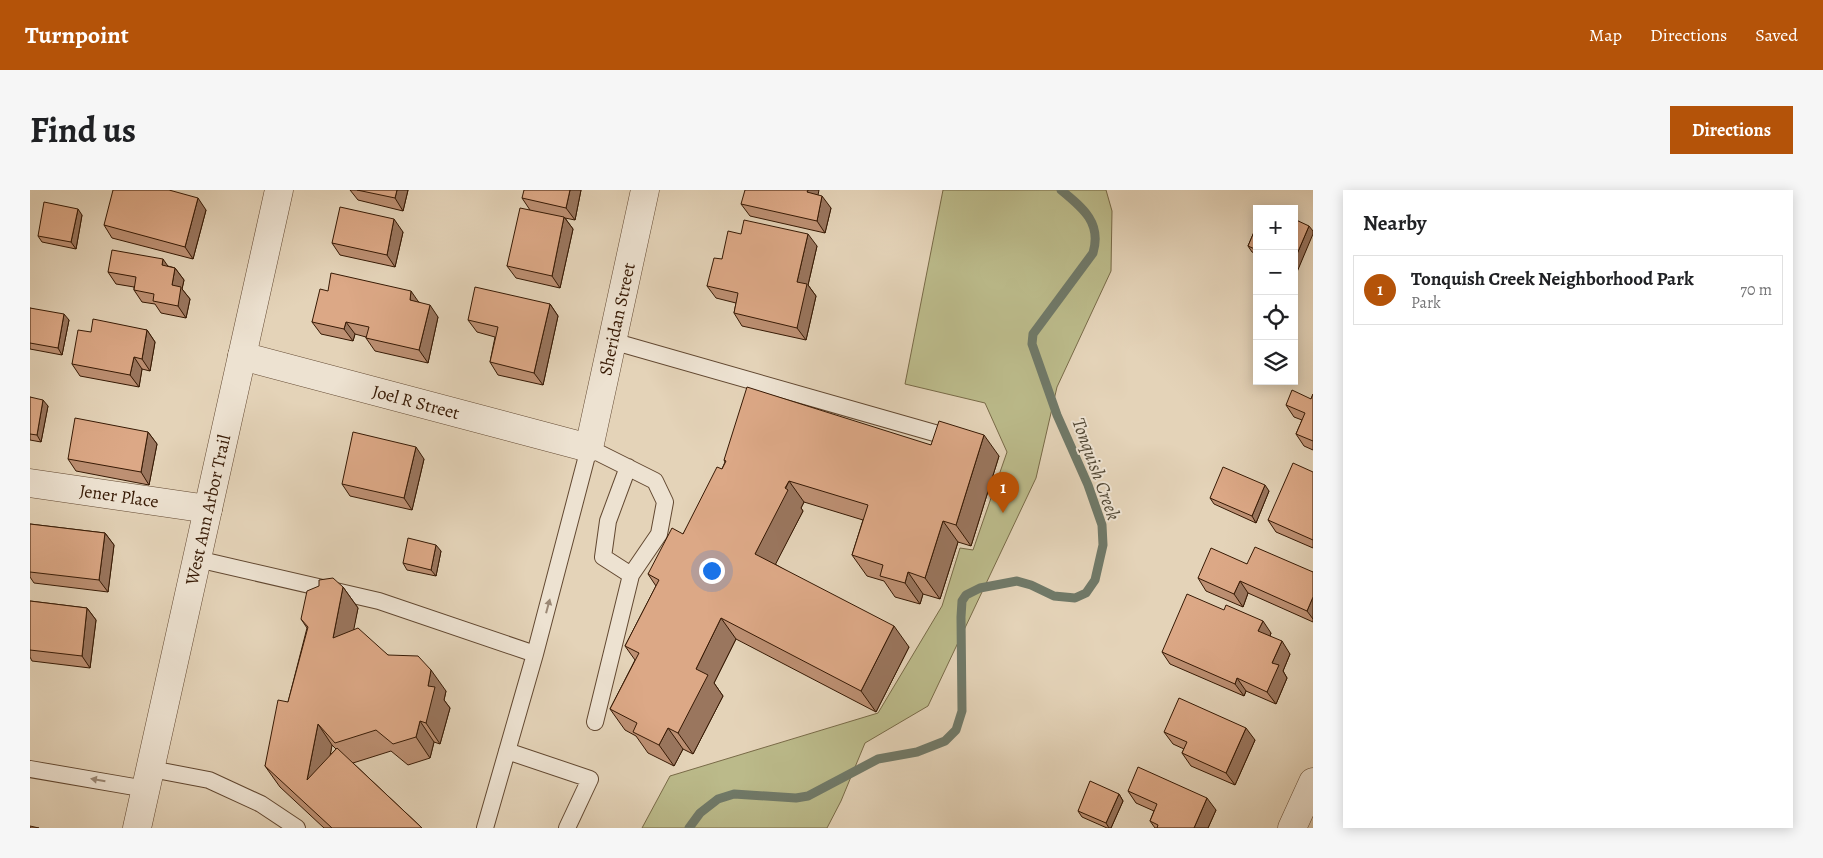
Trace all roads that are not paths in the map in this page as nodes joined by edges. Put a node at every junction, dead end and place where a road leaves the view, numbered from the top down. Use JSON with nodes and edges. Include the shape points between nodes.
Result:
{"nodes":[{"id":1,"x":279,"y":190,"type":"edge"},
{"id":2,"x":645,"y":190,"type":"edge"},
{"id":3,"x":612,"y":342,"type":"junction"},
{"id":4,"x":242,"y":356,"type":"junction"},
{"id":5,"x":938,"y":434,"type":"edge"},
{"id":6,"x":589,"y":448,"type":"junction"},
{"id":7,"x":628,"y":467,"type":"junction"},
{"id":8,"x":30,"y":483,"type":"edge"},
{"id":9,"x":208,"y":509,"type":"junction"},
{"id":10,"x":197,"y":559,"type":"junction"},
{"id":11,"x":631,"y":576,"type":"junction"},
{"id":12,"x":535,"y":654,"type":"junction"},
{"id":13,"x":595,"y":722,"type":"dead end"},
{"id":14,"x":507,"y":752,"type":"junction"},
{"id":15,"x":30,"y":769,"type":"edge"},
{"id":16,"x":148,"y":779,"type":"junction"},
{"id":17,"x":1313,"y":782,"type":"edge"},
{"id":18,"x":138,"y":828,"type":"edge"},
{"id":19,"x":297,"y":828,"type":"edge"},
{"id":20,"x":485,"y":828,"type":"edge"},
{"id":21,"x":567,"y":828,"type":"edge"},
{"id":22,"x":1292,"y":828,"type":"edge"}],
"edges":[{"from":1,"to":4,"type":"street","name":"West Ann Arbor Trail"},
{"from":2,"to":3,"type":"street","name":"Sheridan Street"},
{"from":3,"to":5,"type":"lane"},
{"from":3,"to":6,"type":"street","name":"Sheridan Street"},
{"from":4,"to":6,"type":"street","name":"Joel R Street"},
{"from":4,"to":9,"type":"street","name":"West Ann Arbor Trail"},
{"from":6,"to":7,"type":"lane"},
{"from":12,"to":6,"type":"lane","one_way":true},
{"from":7,"to":11,"type":"lane","via":[[608,521],[602,558]]},
{"from":7,"to":11,"type":"lane","via":[[655,481],[665,502],[659,534]]},
{"from":8,"to":9,"type":"street","name":"Jener Place"},
{"from":9,"to":10,"type":"street","name":"West Ann Arbor Trail"},
{"from":10,"to":12,"type":"lane","via":[[379,601]]},
{"from":10,"to":16,"type":"street","name":"West Ann Arbor Trail"},
{"from":11,"to":13,"type":"lane"},
{"from":12,"to":14,"type":"lane"},
{"from":14,"to":20,"type":"lane"},
{"from":14,"to":21,"type":"lane","via":[[590,779]]},
{"from":16,"to":15,"type":"lane","one_way":true},
{"from":16,"to":18,"type":"street","name":"West Ann Arbor Trail"},
{"from":16,"to":19,"type":"lane","via":[[209,780],[261,804]]},
{"from":17,"to":22,"type":"street"}]}
